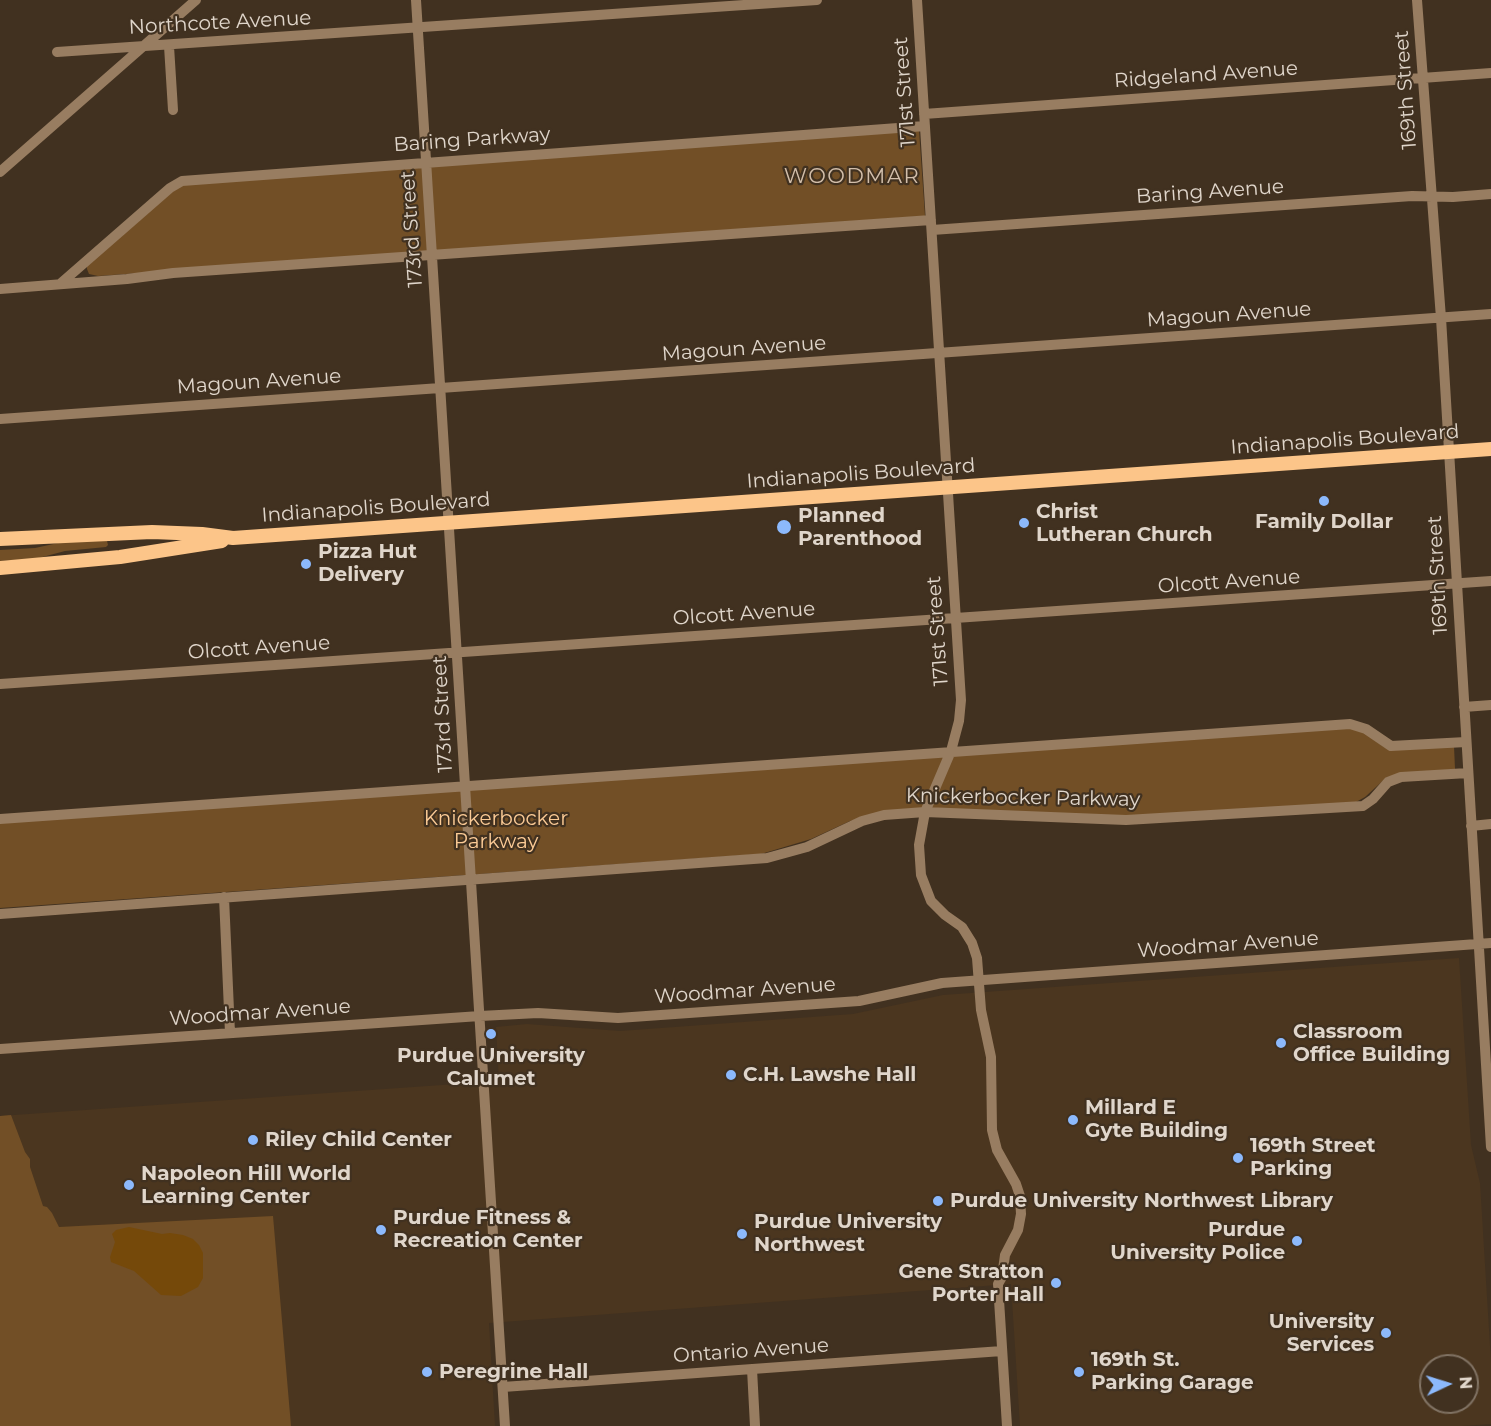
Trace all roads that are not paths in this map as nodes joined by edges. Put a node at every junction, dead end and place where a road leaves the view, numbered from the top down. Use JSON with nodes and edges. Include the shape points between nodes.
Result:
{"nodes":[{"id":1,"x":196,"y":0,"type":"edge"},
{"id":2,"x":416,"y":0,"type":"edge"},
{"id":3,"x":817,"y":0,"type":"edge"},
{"id":4,"x":916,"y":0,"type":"edge"},
{"id":5,"x":1417,"y":0,"type":"edge"},
{"id":6,"x":796,"y":1,"type":"edge"},
{"id":7,"x":417,"y":28,"type":"junction"},
{"id":8,"x":145,"y":45,"type":"junction"},
{"id":9,"x":169,"y":46,"type":"junction"},
{"id":10,"x":57,"y":52,"type":"dead end"},
{"id":11,"x":1491,"y":73,"type":"edge"},
{"id":12,"x":1423,"y":78,"type":"junction"},
{"id":13,"x":173,"y":110,"type":"dead end"},
{"id":14,"x":924,"y":114,"type":"junction"},
{"id":15,"x":925,"y":126,"type":"junction"},
{"id":16,"x":426,"y":162,"type":"junction"},
{"id":17,"x":0,"y":172,"type":"edge"},
{"id":18,"x":1491,"y":194,"type":"edge"},
{"id":19,"x":1432,"y":196,"type":"junction"},
{"id":20,"x":932,"y":225,"type":"junction"},
{"id":21,"x":432,"y":254,"type":"junction"},
{"id":22,"x":60,"y":284,"type":"junction"},
{"id":23,"x":0,"y":289,"type":"edge"},
{"id":24,"x":1491,"y":314,"type":"edge"},
{"id":25,"x":1441,"y":318,"type":"junction"},
{"id":26,"x":940,"y":353,"type":"junction"},
{"id":27,"x":441,"y":387,"type":"junction"},
{"id":28,"x":0,"y":419,"type":"edge"},
{"id":29,"x":1491,"y":449,"type":"edge"},
{"id":30,"x":1449,"y":452,"type":"junction"},
{"id":31,"x":947,"y":488,"type":"junction"},
{"id":32,"x":449,"y":522,"type":"junction"},
{"id":33,"x":119,"y":533,"type":"junction"},
{"id":34,"x":163,"y":533,"type":"junction"},
{"id":35,"x":233,"y":538,"type":"junction"},
{"id":36,"x":0,"y":539,"type":"edge"},
{"id":37,"x":165,"y":550,"type":"junction"},
{"id":38,"x":120,"y":557,"type":"junction"},
{"id":39,"x":0,"y":568,"type":"edge"},
{"id":40,"x":1491,"y":581,"type":"edge"},
{"id":41,"x":1457,"y":583,"type":"junction"},
{"id":42,"x":955,"y":618,"type":"junction"},
{"id":43,"x":457,"y":652,"type":"junction"},
{"id":44,"x":0,"y":684,"type":"edge"},
{"id":45,"x":1491,"y":705,"type":"edge"},
{"id":46,"x":1464,"y":707,"type":"junction"},
{"id":47,"x":1466,"y":742,"type":"junction"},
{"id":48,"x":951,"y":751,"type":"junction"},
{"id":49,"x":1468,"y":773,"type":"junction"},
{"id":50,"x":465,"y":786,"type":"junction"},
{"id":51,"x":925,"y":812,"type":"junction"},
{"id":52,"x":0,"y":819,"type":"edge"},
{"id":53,"x":1491,"y":824,"type":"edge"},
{"id":54,"x":1471,"y":826,"type":"junction"},
{"id":55,"x":471,"y":880,"type":"junction"},
{"id":56,"x":224,"y":897,"type":"junction"},
{"id":57,"x":0,"y":914,"type":"edge"},
{"id":58,"x":1491,"y":943,"type":"edge"},
{"id":59,"x":1478,"y":944,"type":"junction"},
{"id":60,"x":979,"y":981,"type":"junction"},
{"id":61,"x":480,"y":1016,"type":"junction"},
{"id":62,"x":230,"y":1033,"type":"junction"},
{"id":63,"x":0,"y":1049,"type":"edge"},
{"id":64,"x":1489,"y":1068,"type":"edge"},
{"id":65,"x":1491,"y":1148,"type":"edge"},
{"id":66,"x":1002,"y":1351,"type":"junction"},
{"id":67,"x":752,"y":1369,"type":"junction"},
{"id":68,"x":503,"y":1387,"type":"junction"},
{"id":69,"x":505,"y":1426,"type":"edge"},
{"id":70,"x":755,"y":1426,"type":"edge"},
{"id":71,"x":1007,"y":1426,"type":"edge"}],
"edges":[{"from":1,"to":8,"type":"street"},
{"from":2,"to":7,"type":"street","name":"173rd Street"},
{"from":3,"to":6,"type":"street","name":"Northcote Avenue"},
{"from":4,"to":14,"type":"street","name":"171st Street"},
{"from":5,"to":12,"type":"street","name":"169th Street"},
{"from":6,"to":7,"type":"street","name":"Northcote Avenue"},
{"from":7,"to":9,"type":"street","name":"Northcote Avenue"},
{"from":7,"to":16,"type":"street","name":"173rd Street"},
{"from":8,"to":9,"type":"street","name":"Northcote Avenue"},
{"from":8,"to":10,"type":"street","name":"Northcote Avenue"},
{"from":8,"to":17,"type":"street"},
{"from":9,"to":13,"type":"street"},
{"from":11,"to":12,"type":"street","name":"Ridgeland Avenue"},
{"from":12,"to":14,"type":"street","name":"Ridgeland Avenue"},
{"from":12,"to":19,"type":"street","name":"169th Street"},
{"from":14,"to":15,"type":"street","name":"171st Street"},
{"from":15,"to":16,"type":"street","name":"Baring Parkway"},
{"from":15,"to":20,"type":"street","name":"171st Street"},
{"from":16,"to":21,"type":"street","name":"173rd Street"},
{"from":16,"to":22,"type":"street","name":"Baring Parkway","via":[[182,181]]},
{"from":18,"to":19,"type":"street","name":"Baring Avenue"},
{"from":19,"to":20,"type":"street","name":"Baring Avenue"},
{"from":19,"to":25,"type":"street","name":"169th Street"},
{"from":20,"to":21,"type":"street"},
{"from":20,"to":26,"type":"street","name":"171st Street"},
{"from":21,"to":22,"type":"street"},
{"from":21,"to":27,"type":"street","name":"173rd Street"},
{"from":22,"to":23,"type":"street"},
{"from":24,"to":25,"type":"street","name":"Magoun Avenue"},
{"from":25,"to":26,"type":"street","name":"Magoun Avenue"},
{"from":25,"to":30,"type":"street","name":"169th Street"},
{"from":26,"to":27,"type":"street","name":"Magoun Avenue"},
{"from":26,"to":31,"type":"street","name":"171st Street"},
{"from":27,"to":28,"type":"street","name":"Magoun Avenue"},
{"from":27,"to":32,"type":"street","name":"173rd Street"},
{"from":29,"to":30,"type":"main road","name":"Indianapolis Boulevard"},
{"from":30,"to":31,"type":"main road","name":"Indianapolis Boulevard"},
{"from":30,"to":41,"type":"street","name":"169th Street"},
{"from":31,"to":32,"type":"main road","name":"Indianapolis Boulevard"},
{"from":31,"to":42,"type":"street","name":"171st Street"},
{"from":32,"to":35,"type":"main road","name":"Indianapolis Boulevard"},
{"from":32,"to":43,"type":"street","name":"173rd Street"},
{"from":33,"to":34,"type":"main road","name":"Indianapolis Boulevard"},
{"from":33,"to":36,"type":"main road","name":"Indianapolis Boulevard"},
{"from":33,"to":38,"type":"main road"},
{"from":34,"to":35,"type":"main road","name":"Indianapolis Boulevard"},
{"from":34,"to":37,"type":"main road"},
{"from":35,"to":37,"type":"main road","name":"Indianapolis Boulevard"},
{"from":37,"to":38,"type":"main road","name":"Indianapolis Boulevard"},
{"from":38,"to":39,"type":"main road","name":"Indianapolis Boulevard"},
{"from":40,"to":41,"type":"street","name":"Olcott Avenue"},
{"from":41,"to":42,"type":"street","name":"Olcott Avenue"},
{"from":41,"to":46,"type":"street","name":"169th Street"},
{"from":42,"to":43,"type":"street","name":"Olcott Avenue"},
{"from":42,"to":48,"type":"street","name":"171st Street","via":[[961,700]]},
{"from":43,"to":44,"type":"street","name":"Olcott Avenue"},
{"from":43,"to":50,"type":"street","name":"173rd Street"},
{"from":45,"to":46,"type":"street"},
{"from":46,"to":47,"type":"street","name":"169th Street"},
{"from":47,"to":48,"type":"street","name":"Knickerbocker Parkway","via":[[1391,746],[1366,729],[1350,724]]},
{"from":47,"to":49,"type":"street","name":"169th Street"},
{"from":48,"to":50,"type":"street","name":"Knickerbocker Parkway"},
{"from":48,"to":51,"type":"street","name":"171st Street"},
{"from":49,"to":51,"type":"street","name":"Knickerbocker Parkway","via":[[1401,777],[1388,782],[1363,806],[1126,819]]},
{"from":49,"to":54,"type":"street","name":"169th Street"},
{"from":50,"to":52,"type":"street","name":"Knickerbocker Parkway"},
{"from":50,"to":55,"type":"street","name":"173rd Street"},
{"from":51,"to":55,"type":"street","name":"Knickerbocker Parkway","via":[[862,821],[807,847],[767,858]]},
{"from":51,"to":60,"type":"street","name":"171st Street","via":[[921,875],[930,901],[962,927],[972,943]]},
{"from":53,"to":54,"type":"street"},
{"from":54,"to":59,"type":"street","name":"169th Street"},
{"from":55,"to":56,"type":"street","name":"Knickerbocker Parkway"},
{"from":55,"to":61,"type":"street","name":"173rd Street"},
{"from":56,"to":57,"type":"street","name":"Knickerbocker Parkway"},
{"from":56,"to":62,"type":"street"},
{"from":58,"to":59,"type":"street","name":"Woodmar Avenue"},
{"from":59,"to":60,"type":"street","name":"Woodmar Avenue"},
{"from":59,"to":64,"type":"street","name":"169th Street"},
{"from":60,"to":61,"type":"street","name":"Woodmar Avenue","via":[[926,985],[859,1001],[618,1018],[538,1013]]},
{"from":60,"to":66,"type":"street","name":"171st Street","via":[[991,1057],[992,1130],[997,1150],[1020,1196],[1018,1230],[998,1281]]},
{"from":61,"to":62,"type":"street","name":"Woodmar Avenue"},
{"from":61,"to":68,"type":"street","name":"173rd Street"},
{"from":62,"to":63,"type":"street","name":"Woodmar Avenue"},
{"from":64,"to":65,"type":"street","name":"169th Street"},
{"from":66,"to":67,"type":"street","name":"Ontario Avenue"},
{"from":66,"to":71,"type":"street"},
{"from":67,"to":68,"type":"street","name":"Ontario Avenue"},
{"from":67,"to":70,"type":"street"},
{"from":68,"to":69,"type":"street","name":"173rd Street"}]}
